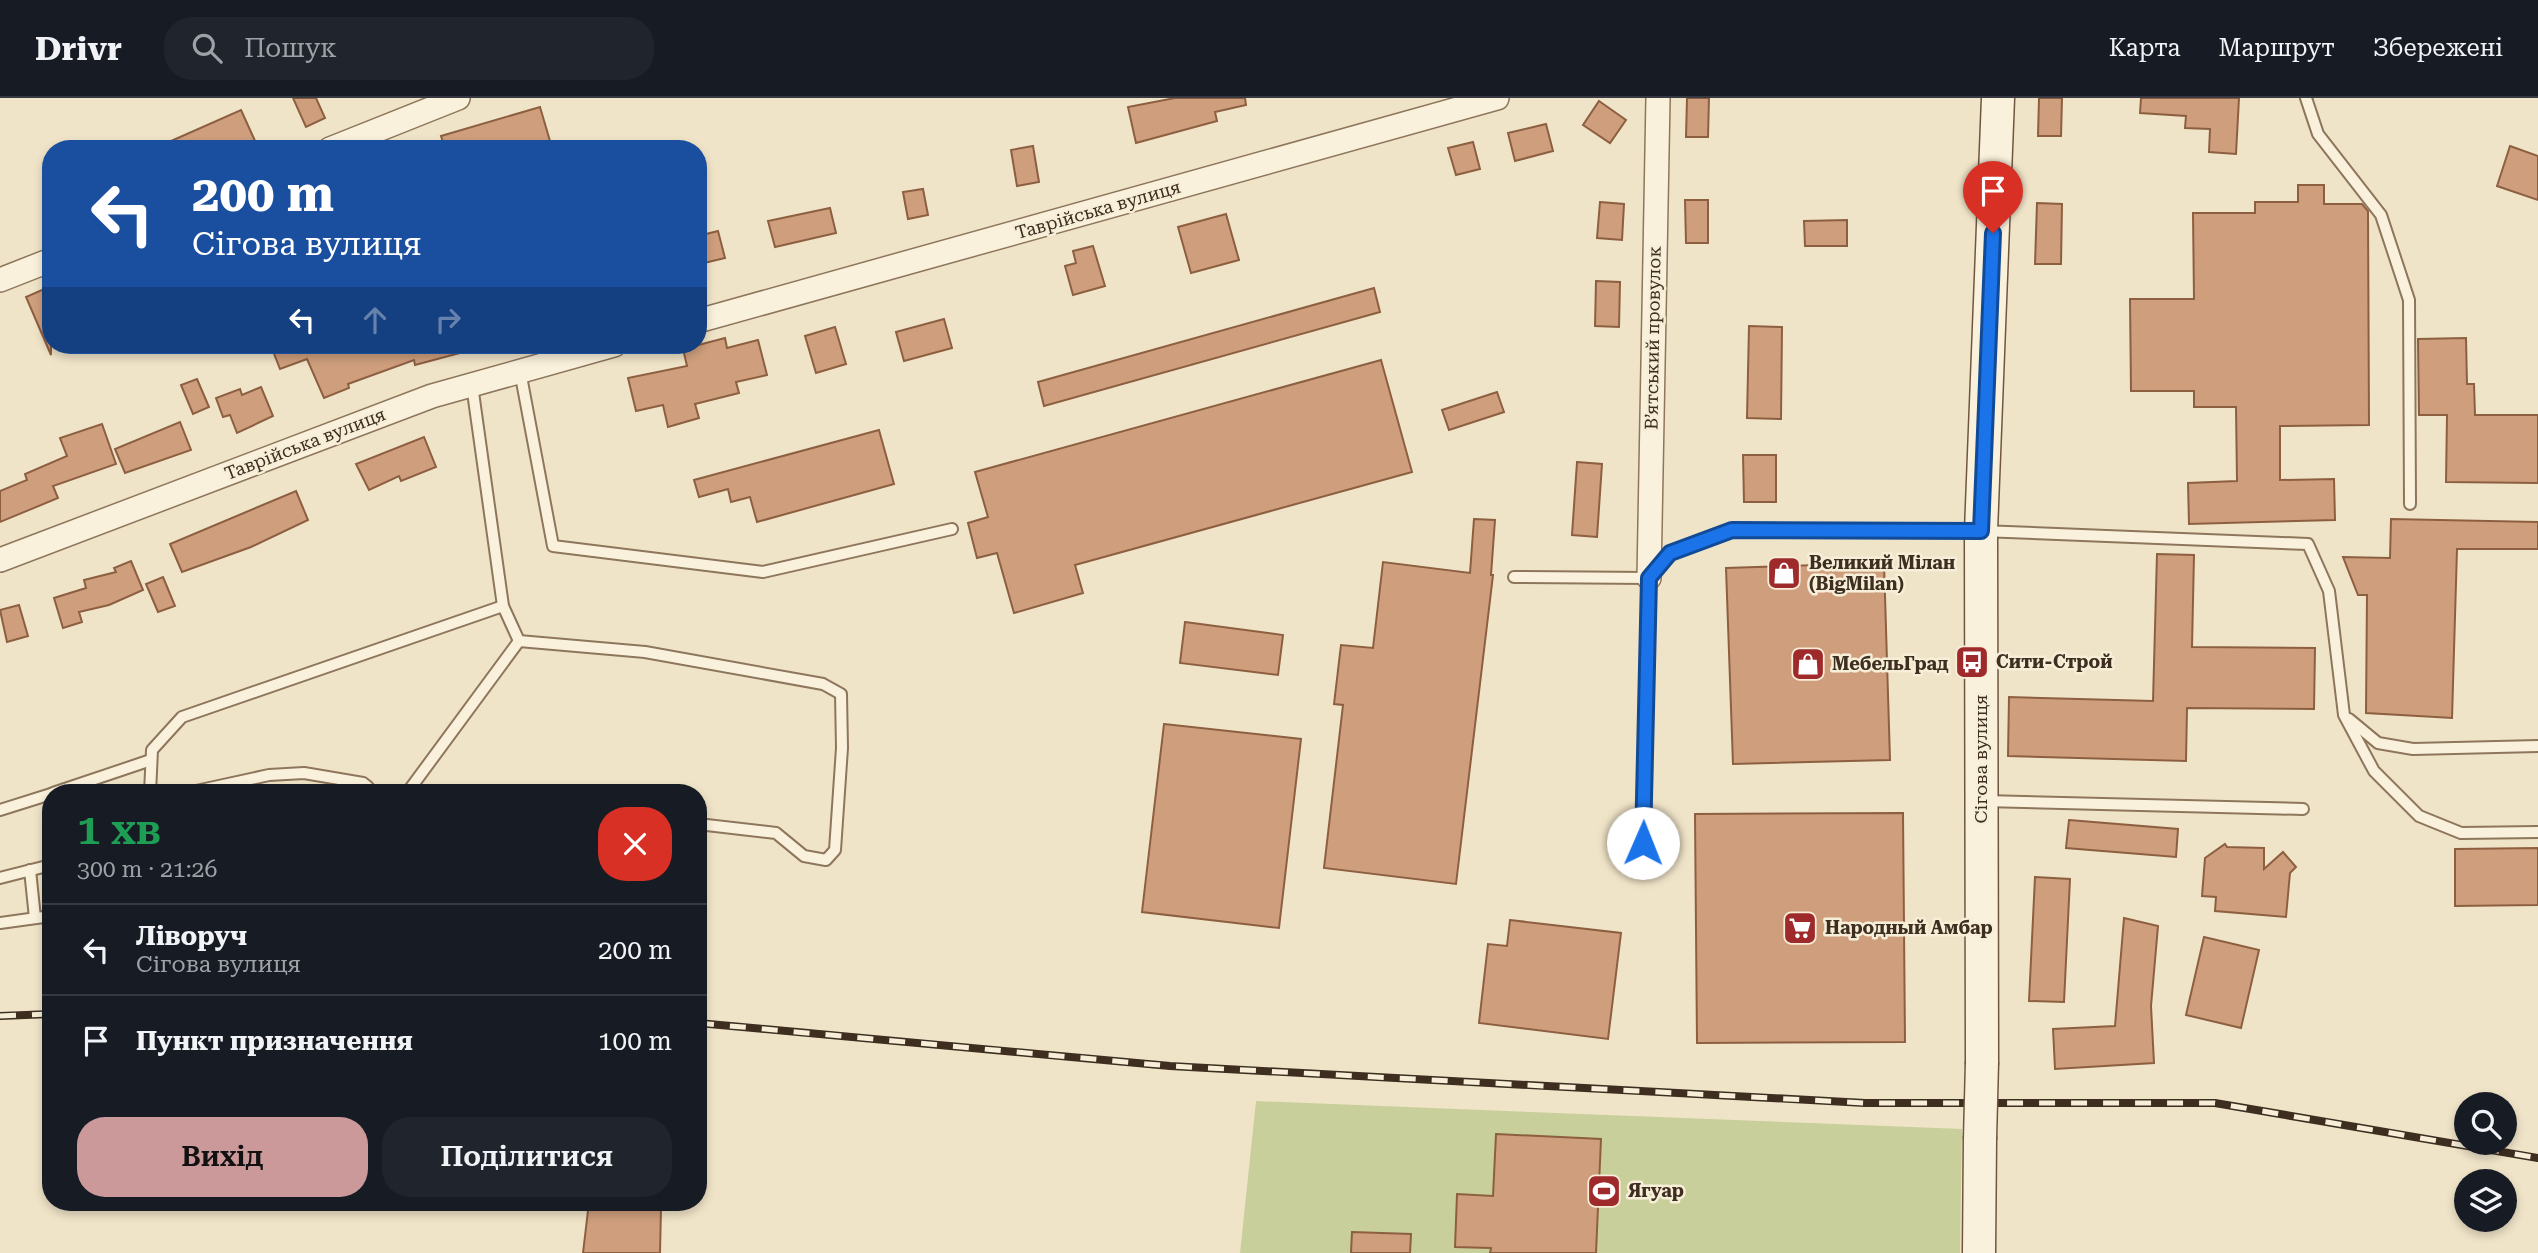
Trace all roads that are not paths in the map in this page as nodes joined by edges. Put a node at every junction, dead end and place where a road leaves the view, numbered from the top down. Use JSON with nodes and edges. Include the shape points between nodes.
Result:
{"nodes":[{"id":1,"x":458,"y":98,"type":"edge"},
{"id":2,"x":1497,"y":98,"type":"edge"},
{"id":3,"x":1658,"y":98,"type":"edge"},
{"id":4,"x":1998,"y":98,"type":"edge"},
{"id":5,"x":2306,"y":98,"type":"edge"},
{"id":6,"x":353,"y":140,"type":"edge"},
{"id":7,"x":42,"y":264,"type":"edge"},
{"id":8,"x":0,"y":280,"type":"edge"},
{"id":9,"x":707,"y":318,"type":"edge"},
{"id":10,"x":581,"y":354,"type":"edge"},
{"id":11,"x":520,"y":371,"type":"junction"},
{"id":12,"x":472,"y":385,"type":"junction"},
{"id":13,"x":2410,"y":504,"type":"dead end"},
{"id":14,"x":952,"y":529,"type":"dead end"},
{"id":15,"x":1981,"y":531,"type":"junction"},
{"id":16,"x":0,"y":560,"type":"edge"},
{"id":17,"x":1514,"y":577,"type":"dead end"},
{"id":18,"x":1649,"y":578,"type":"junction"},
{"id":19,"x":503,"y":607,"type":"junction"},
{"id":20,"x":519,"y":641,"type":"junction"},
{"id":21,"x":2344,"y":715,"type":"junction"},
{"id":22,"x":2538,"y":746,"type":"edge"},
{"id":23,"x":151,"y":760,"type":"junction"},
{"id":24,"x":79,"y":784,"type":"edge"},
{"id":25,"x":150,"y":784,"type":"edge"},
{"id":26,"x":228,"y":784,"type":"edge"},
{"id":27,"x":364,"y":784,"type":"edge"},
{"id":28,"x":414,"y":784,"type":"edge"},
{"id":29,"x":42,"y":796,"type":"edge"},
{"id":30,"x":1981,"y":801,"type":"junction"},
{"id":31,"x":0,"y":810,"type":"edge"},
{"id":32,"x":2303,"y":810,"type":"dead end"},
{"id":33,"x":707,"y":825,"type":"edge"},
{"id":34,"x":2538,"y":832,"type":"edge"},
{"id":35,"x":1643,"y":843,"type":"dead end"},
{"id":36,"x":42,"y":867,"type":"edge"},
{"id":37,"x":30,"y":870,"type":"junction"},
{"id":38,"x":0,"y":878,"type":"edge"},
{"id":39,"x":42,"y":917,"type":"edge"},
{"id":40,"x":35,"y":918,"type":"junction"},
{"id":41,"x":0,"y":923,"type":"edge"},
{"id":42,"x":1979,"y":1253,"type":"edge"}],
"edges":[{"from":1,"to":6,"type":"street"},
{"from":2,"to":9,"type":"street","name":"Таврійська вулиця"},
{"from":3,"to":18,"type":"street","name":"В’ятський провулок"},
{"from":4,"to":15,"type":"street","name":"Сігова вулиця"},
{"from":5,"to":13,"type":"lane","via":[[2318,134],[2381,215],[2409,300]]},
{"from":7,"to":8,"type":"street"},
{"from":10,"to":11,"type":"street","name":"Таврійська вулиця"},
{"from":11,"to":12,"type":"street","name":"Таврійська вулиця"},
{"from":11,"to":14,"type":"lane","via":[[553,545],[763,572]]},
{"from":12,"to":16,"type":"street","name":"Таврійська вулиця"},
{"from":12,"to":19,"type":"lane"},
{"from":15,"to":18,"type":"lane","via":[[1732,530],[1670,553]]},
{"from":15,"to":21,"type":"lane","via":[[2308,544],[2329,591]]},
{"from":15,"to":30,"type":"street","name":"Сігова вулиця"},
{"from":17,"to":18,"type":"lane"},
{"from":18,"to":35,"type":"lane"},
{"from":19,"to":20,"type":"lane"},
{"from":19,"to":23,"type":"lane","via":[[182,717],[152,750]]},
{"from":20,"to":28,"type":"lane"},
{"from":20,"to":33,"type":"lane","via":[[645,652],[823,684],[841,694],[835,850],[826,860],[804,856],[776,833]]},
{"from":21,"to":22,"type":"lane","via":[[2378,743],[2413,749]]},
{"from":21,"to":34,"type":"lane","via":[[2374,771],[2419,816],[2461,833]]},
{"from":23,"to":24,"type":"lane"},
{"from":23,"to":25,"type":"lane"},
{"from":26,"to":27,"type":"lane","via":[[304,773]]},
{"from":29,"to":31,"type":"lane"},
{"from":30,"to":32,"type":"lane"},
{"from":30,"to":42,"type":"street","name":"Сігова вулиця","bridge":true},
{"from":36,"to":37,"type":"lane"},
{"from":37,"to":38,"type":"lane"},
{"from":37,"to":40,"type":"lane"},
{"from":39,"to":40,"type":"lane"},
{"from":40,"to":41,"type":"lane"}]}
